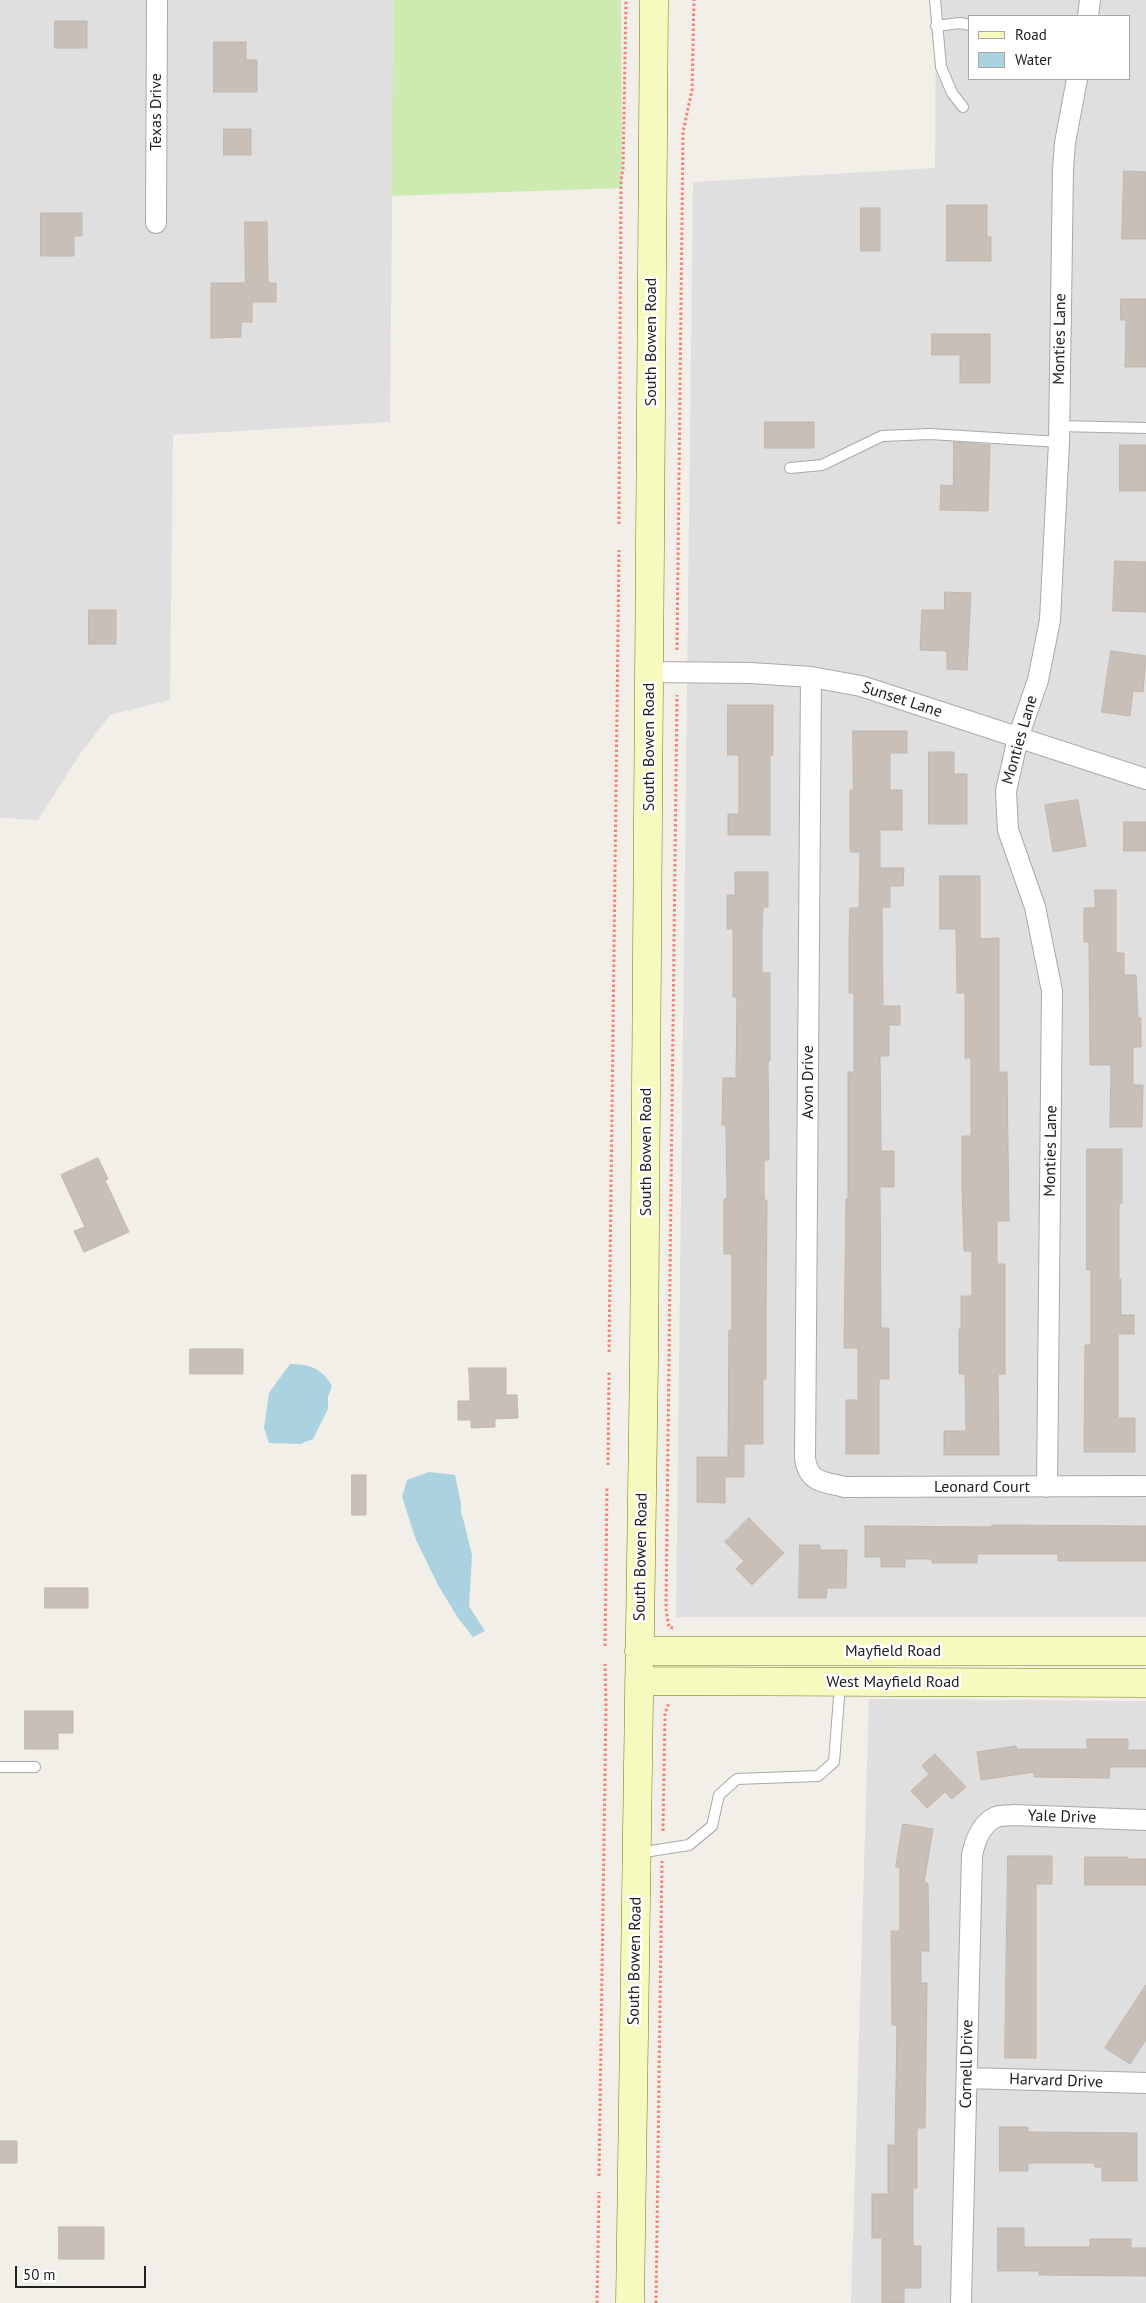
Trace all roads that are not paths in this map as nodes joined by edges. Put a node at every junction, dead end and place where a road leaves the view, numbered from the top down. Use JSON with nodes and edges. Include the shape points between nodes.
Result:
{"nodes":[{"id":1,"x":157,"y":0,"type":"edge"},
{"id":2,"x":654,"y":0,"type":"edge"},
{"id":3,"x":935,"y":0,"type":"edge"},
{"id":4,"x":1090,"y":0,"type":"edge"},
{"id":5,"x":1088,"y":15,"type":"edge"},
{"id":6,"x":968,"y":25,"type":"edge"},
{"id":7,"x":936,"y":26,"type":"junction"},
{"id":8,"x":1077,"y":80,"type":"edge"},
{"id":9,"x":963,"y":106,"type":"dead end"},
{"id":10,"x":156,"y":223,"type":"dead end"},
{"id":11,"x":1146,"y":428,"type":"edge"},
{"id":12,"x":1059,"y":434,"type":"junction"},
{"id":13,"x":790,"y":468,"type":"dead end"},
{"id":14,"x":649,"y":672,"type":"junction"},
{"id":15,"x":811,"y":677,"type":"junction"},
{"id":16,"x":1018,"y":738,"type":"junction"},
{"id":17,"x":1146,"y":779,"type":"edge"},
{"id":18,"x":819,"y":1481,"type":"joint"},
{"id":19,"x":1146,"y":1486,"type":"edge"},
{"id":20,"x":1047,"y":1487,"type":"junction"},
{"id":21,"x":639,"y":1650,"type":"junction"},
{"id":22,"x":1146,"y":1651,"type":"edge"},
{"id":23,"x":640,"y":1681,"type":"junction"},
{"id":24,"x":840,"y":1682,"type":"junction"},
{"id":25,"x":1146,"y":1683,"type":"edge"},
{"id":26,"x":0,"y":1767,"type":"edge"},
{"id":27,"x":35,"y":1767,"type":"dead end"},
{"id":28,"x":1146,"y":1820,"type":"edge"},
{"id":29,"x":983,"y":1829,"type":"joint"},
{"id":30,"x":637,"y":1853,"type":"junction"},
{"id":31,"x":967,"y":2078,"type":"junction"},
{"id":32,"x":1146,"y":2084,"type":"edge"},
{"id":33,"x":630,"y":2303,"type":"edge"},
{"id":34,"x":961,"y":2303,"type":"edge"}],
"edges":[{"from":1,"to":10,"type":"street","name":"Texas Drive"},
{"from":2,"to":14,"type":"main road","name":"South Bowen Road"},
{"from":3,"to":7,"type":"lane"},
{"from":4,"to":5,"type":"street"},
{"from":6,"to":7,"type":"lane"},
{"from":7,"to":9,"type":"lane","via":[[938,51],[946,80]]},
{"from":8,"to":12,"type":"street","name":"Monties Lane","via":[[1063,168]]},
{"from":11,"to":12,"type":"lane"},
{"from":12,"to":13,"type":"lane","via":[[882,436],[822,465]]},
{"from":12,"to":16,"type":"street","name":"Monties Lane","via":[[1050,620],[1038,680]]},
{"from":14,"to":15,"type":"street","name":"Sunset Lane"},
{"from":14,"to":21,"type":"main road","name":"South Bowen Road"},
{"from":15,"to":16,"type":"street","name":"Sunset Lane","via":[[861,686]]},
{"from":15,"to":18,"type":"street","name":"Avon Drive","via":[[805,1458],[806,1470]]},
{"from":16,"to":17,"type":"street","name":"Sunset Lane"},
{"from":16,"to":20,"type":"street","name":"Monties Lane","via":[[1006,792],[1008,830],[1035,907],[1052,991]]},
{"from":18,"to":20,"type":"street","name":"Leonard Court","via":[[845,1487]]},
{"from":19,"to":20,"type":"street","name":"Leonard Court"},
{"from":21,"to":22,"type":"main road","name":"Mayfield Road"},
{"from":21,"to":23,"type":"main road","name":"South Bowen Road"},
{"from":23,"to":24,"type":"main road","name":"West Mayfield Road"},
{"from":23,"to":30,"type":"main road","name":"South Bowen Road"},
{"from":24,"to":25,"type":"main road","name":"West Mayfield Road"},
{"from":24,"to":30,"type":"lane","via":[[834,1762],[818,1776],[737,1779],[719,1795],[712,1826],[689,1845]]},
{"from":26,"to":27,"type":"lane"},
{"from":28,"to":29,"type":"street","name":"Yale Drive","via":[[1013,1815],[996,1817]]},
{"from":29,"to":31,"type":"street","name":"Cornell Drive","via":[[975,1841],[972,1855]]},
{"from":30,"to":33,"type":"main road","name":"South Bowen Road"},
{"from":31,"to":32,"type":"street","name":"Harvard Drive"},
{"from":31,"to":34,"type":"street","name":"Cornell Drive"}]}
